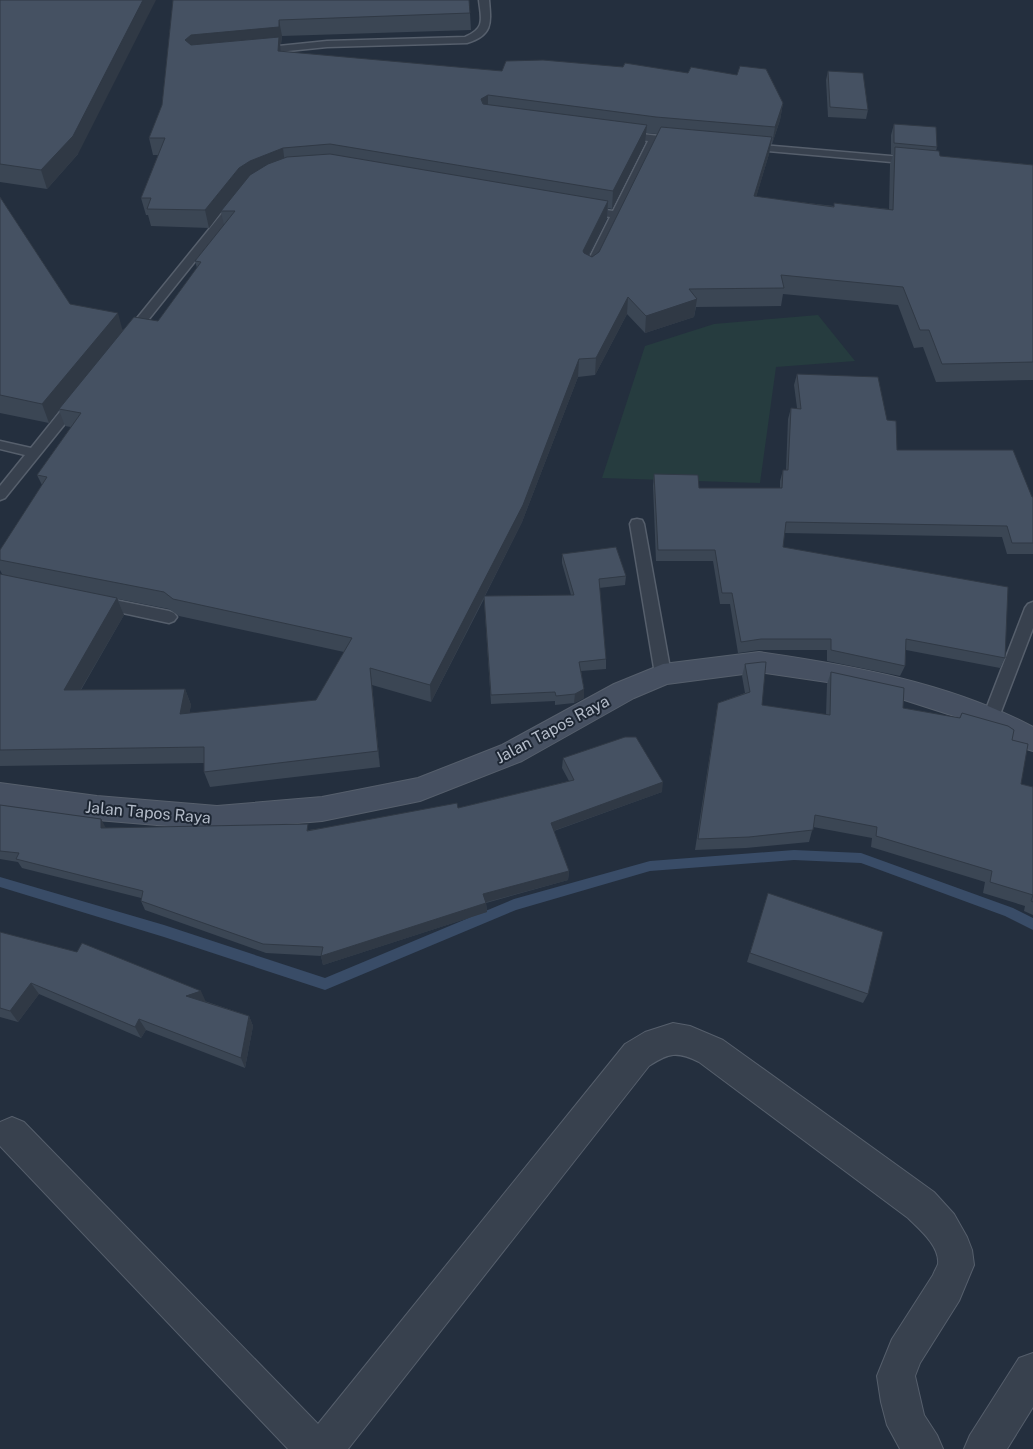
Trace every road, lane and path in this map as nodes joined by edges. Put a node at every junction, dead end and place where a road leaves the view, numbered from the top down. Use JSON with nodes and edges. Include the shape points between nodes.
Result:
{"nodes":[{"id":1,"x":484,"y":0,"type":"edge"},
{"id":2,"x":252,"y":51,"type":"edge"},
{"id":3,"x":615,"y":134,"type":"edge"},
{"id":4,"x":654,"y":139,"type":"junction"},
{"id":5,"x":684,"y":142,"type":"edge"},
{"id":6,"x":734,"y":146,"type":"edge"},
{"id":7,"x":923,"y":162,"type":"edge"},
{"id":8,"x":242,"y":196,"type":"edge"},
{"id":9,"x":578,"y":208,"type":"edge"},
{"id":10,"x":617,"y":215,"type":"junction"},
{"id":11,"x":590,"y":269,"type":"edge"},
{"id":12,"x":121,"y":346,"type":"edge"},
{"id":13,"x":84,"y":391,"type":"edge"},
{"id":14,"x":0,"y":445,"type":"edge"},
{"id":15,"x":34,"y":453,"type":"junction"},
{"id":16,"x":0,"y":495,"type":"edge"},
{"id":17,"x":637,"y":524,"type":"dead end"},
{"id":18,"x":84,"y":600,"type":"edge"},
{"id":19,"x":1033,"y":608,"type":"edge"},
{"id":20,"x":169,"y":617,"type":"edge"},
{"id":21,"x":662,"y":674,"type":"junction"},
{"id":22,"x":991,"y":717,"type":"junction"},
{"id":23,"x":1033,"y":740,"type":"edge"},
{"id":24,"x":0,"y":795,"type":"edge"},
{"id":25,"x":12,"y":1134,"type":"dead end"},
{"id":26,"x":1033,"y":1372,"type":"edge"},
{"id":27,"x":316,"y":1449,"type":"edge"},
{"id":28,"x":322,"y":1449,"type":"edge"},
{"id":29,"x":923,"y":1449,"type":"edge"},
{"id":30,"x":984,"y":1449,"type":"edge"}],
"edges":[{"from":1,"to":2,"type":"lane","via":[[486,26],[480,35],[467,40],[358,42]]},
{"from":3,"to":4,"type":"lane"},
{"from":4,"to":5,"type":"lane"},
{"from":4,"to":10,"type":"lane"},
{"from":6,"to":7,"type":"lane"},
{"from":8,"to":12,"type":"lane"},
{"from":9,"to":10,"type":"lane"},
{"from":10,"to":11,"type":"lane"},
{"from":13,"to":15,"type":"lane"},
{"from":14,"to":15,"type":"lane"},
{"from":15,"to":16,"type":"lane"},
{"from":17,"to":21,"type":"lane"},
{"from":18,"to":20,"type":"lane"},
{"from":19,"to":22,"type":"lane"},
{"from":21,"to":22,"type":"main road","name":"Jalan Tapos Raya","via":[[759,662],[892,686]]},
{"from":21,"to":24,"type":"main road","name":"Jalan Tapos Raya","via":[[624,691],[512,753],[420,790],[322,809],[217,818],[98,808]]},
{"from":22,"to":23,"type":"main road","name":"Jalan Tapos Raya"},
{"from":25,"to":27,"type":"street"},
{"from":26,"to":30,"type":"street"},
{"from":28,"to":29,"type":"street","via":[[637,1055],[655,1042],[671,1038],[692,1041],[711,1051],[921,1205],[941,1227],[954,1250],[956,1264],[946,1288],[905,1352],[896,1376],[907,1425]]}]}
